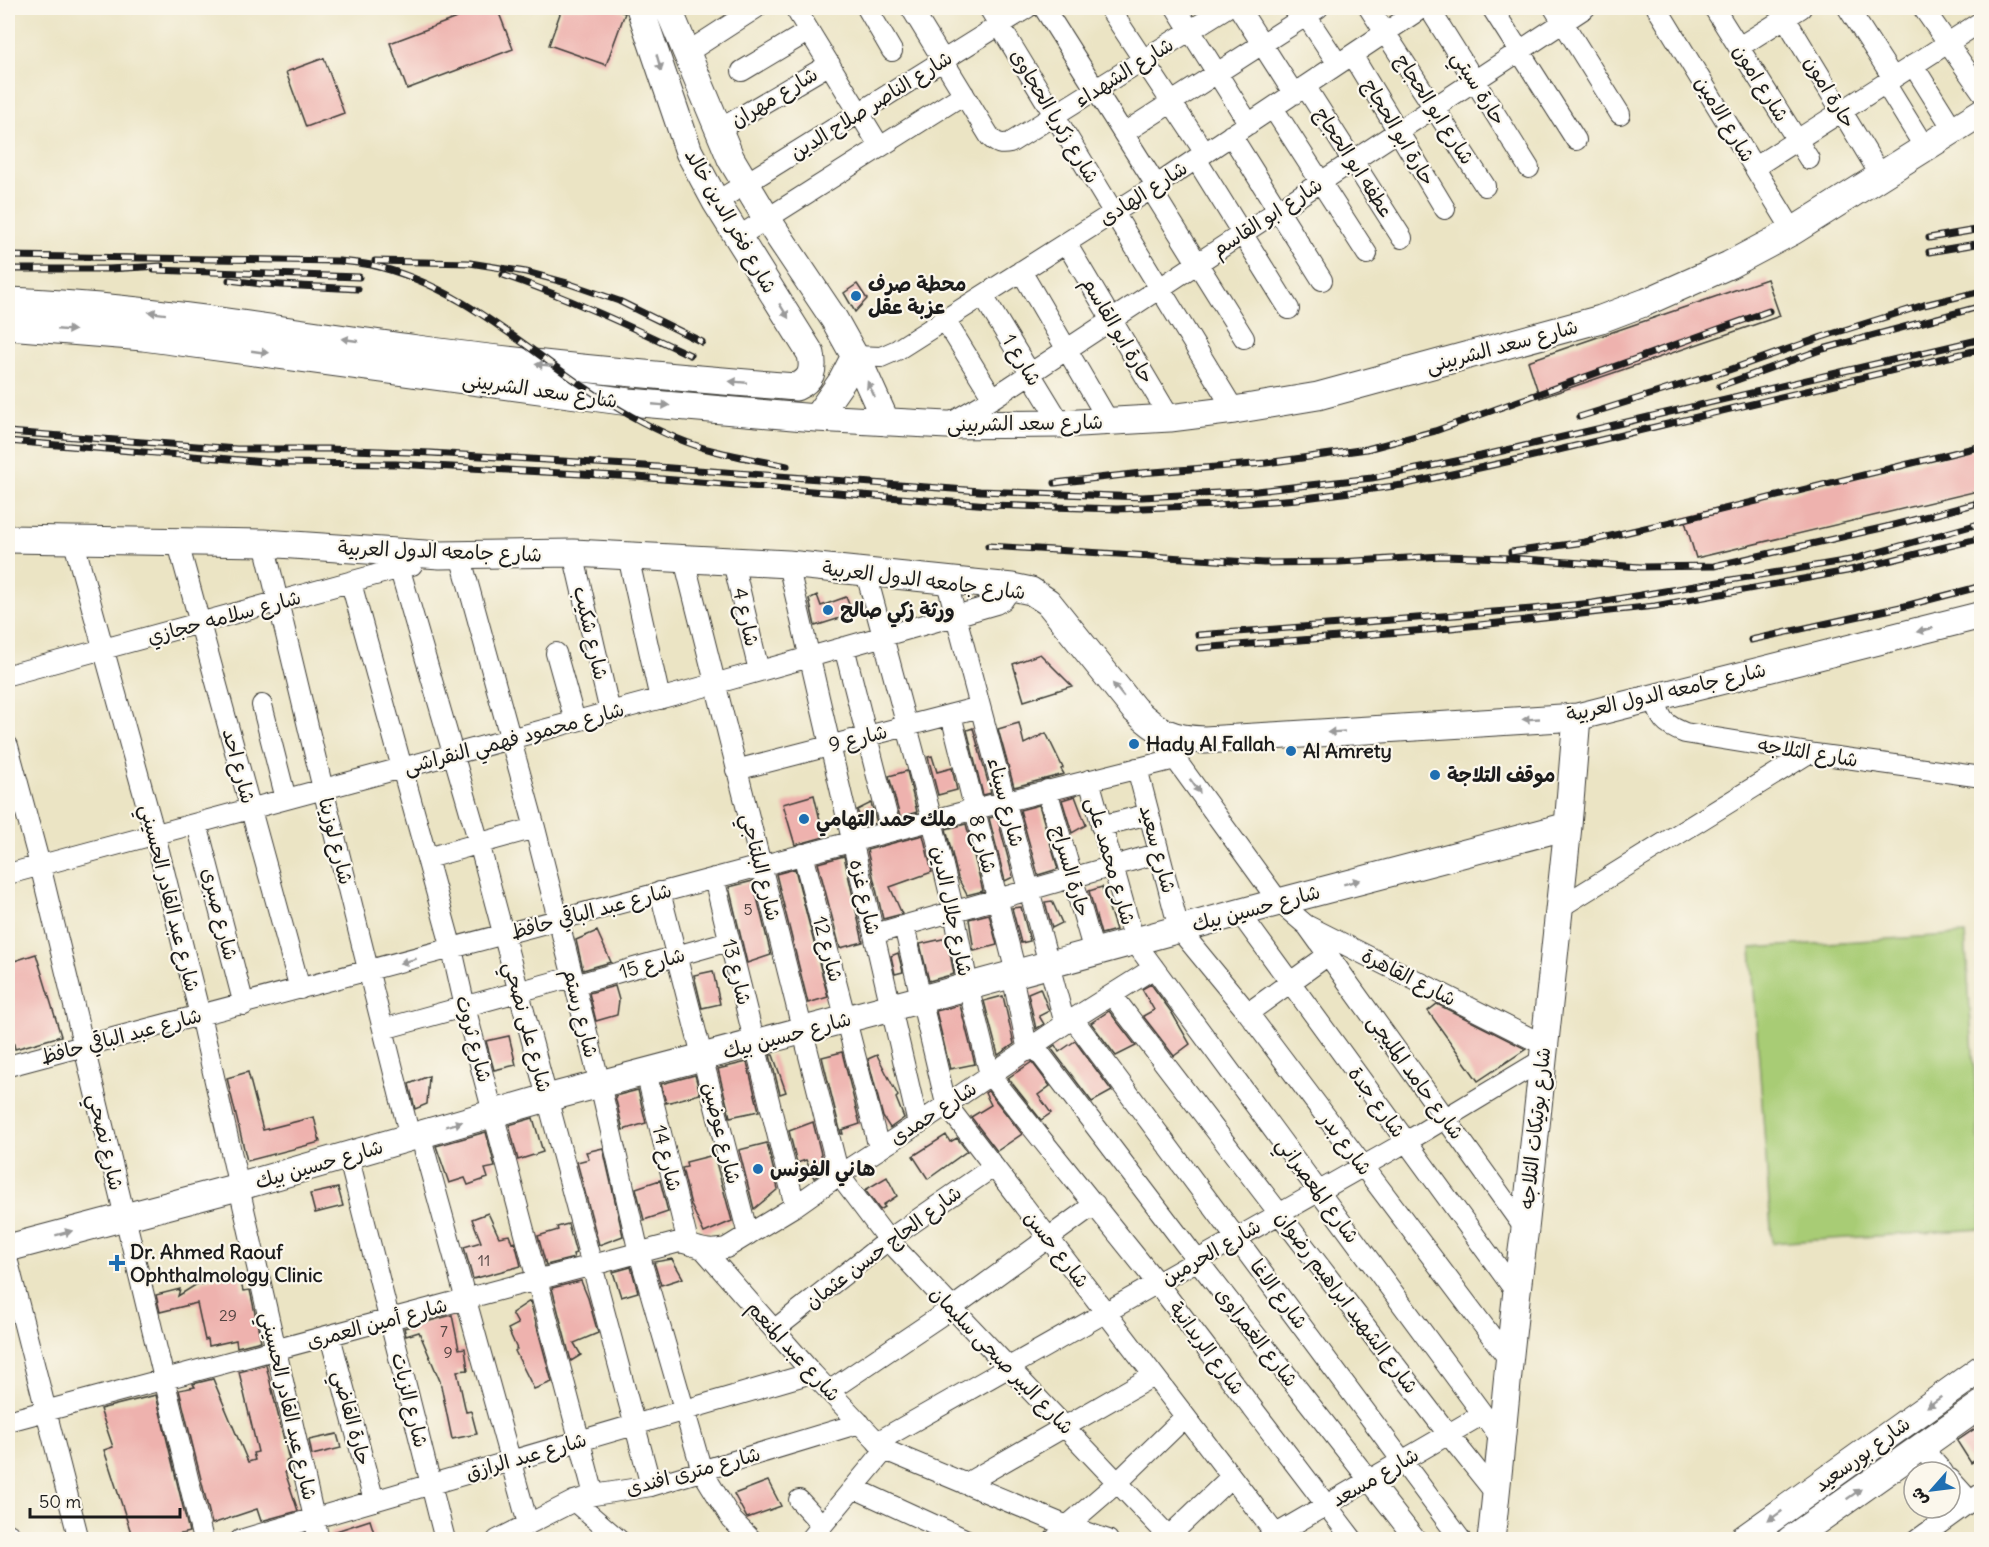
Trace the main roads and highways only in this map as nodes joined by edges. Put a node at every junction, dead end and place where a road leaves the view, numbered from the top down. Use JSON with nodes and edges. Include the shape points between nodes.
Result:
{"nodes":[{"id":1,"x":640,"y":8,"type":"edge"},
{"id":2,"x":668,"y":8,"type":"edge"},
{"id":3,"x":1982,"y":112,"type":"edge"},
{"id":4,"x":8,"y":301,"type":"edge"},
{"id":5,"x":8,"y":326,"type":"edge"},
{"id":6,"x":855,"y":356,"type":"junction"},
{"id":7,"x":631,"y":374,"type":"junction"},
{"id":8,"x":796,"y":387,"type":"joint"},
{"id":9,"x":629,"y":402,"type":"junction"},
{"id":10,"x":816,"y":418,"type":"junction"},
{"id":11,"x":886,"y":422,"type":"junction"},
{"id":12,"x":8,"y":539,"type":"edge"},
{"id":13,"x":1982,"y":615,"type":"edge"},
{"id":14,"x":1577,"y":717,"type":"junction"},
{"id":15,"x":1568,"y":826,"type":"junction"},
{"id":16,"x":8,"y":1248,"type":"edge"},
{"id":17,"x":1982,"y":1368,"type":"edge"},
{"id":18,"x":1982,"y":1404,"type":"edge"},
{"id":19,"x":1805,"y":1535,"type":"edge"},
{"id":20,"x":1491,"y":1539,"type":"edge"},
{"id":21,"x":1742,"y":1539,"type":"edge"}],
"edges":[{"from":1,"to":8,"type":"main road","name":"شارع فخر الدين خالد","one_way":true,"via":[[689,152],[811,354],[811,377]]},
{"from":2,"to":6,"type":"main road","name":"شارع فخر الدين خالد","via":[[731,159]]},
{"from":3,"to":11,"type":"main road","name":"شارع سعد الشربينى","via":[[1793,231],[1729,265],[1601,319],[1318,396],[1234,410],[1061,424]]},
{"from":7,"to":4,"type":"main road","name":"شارع سعد الشربينى","one_way":true,"via":[[522,363],[153,312]]},
{"from":5,"to":9,"type":"main road","name":"شارع سعد الشربينى","one_way":true,"via":[[143,337]]},
{"from":6,"to":10,"type":"main road"},
{"from":11,"to":6,"type":"main road","name":"شارع فخر الدين خالد","one_way":true},
{"from":8,"to":7,"type":"main road","name":"شارع سعد الشربينى","one_way":true},
{"from":7,"to":9,"type":"main road"},
{"from":9,"to":10,"type":"main road","name":"شارع سعد الشربينى","one_way":true},
{"from":10,"to":11,"type":"main road","name":"شارع سعد الشربينى"},
{"from":14,"to":12,"type":"main road","name":"شارع جامعه الدول العربية","one_way":true,"via":[[1183,739],[1148,723],[1134,709],[1048,602],[1031,591],[1012,587],[788,564],[573,553],[450,555],[264,543]]},
{"from":13,"to":14,"type":"main road","name":"شارع جامعه الدول العربية","one_way":true},
{"from":14,"to":15,"type":"main road","name":"شارع بوتيكات الثلاجه"},
{"from":16,"to":15,"type":"main road","name":"شارع حسين بيك","one_way":true,"via":[[547,1098]]},
{"from":15,"to":20,"type":"main road","name":"شارع بوتيكات الثلاجه"},
{"from":17,"to":21,"type":"main road","name":"شارع بورسعيد","one_way":true},
{"from":19,"to":18,"type":"main road","name":"شارع بورسعيد","one_way":true}]}
